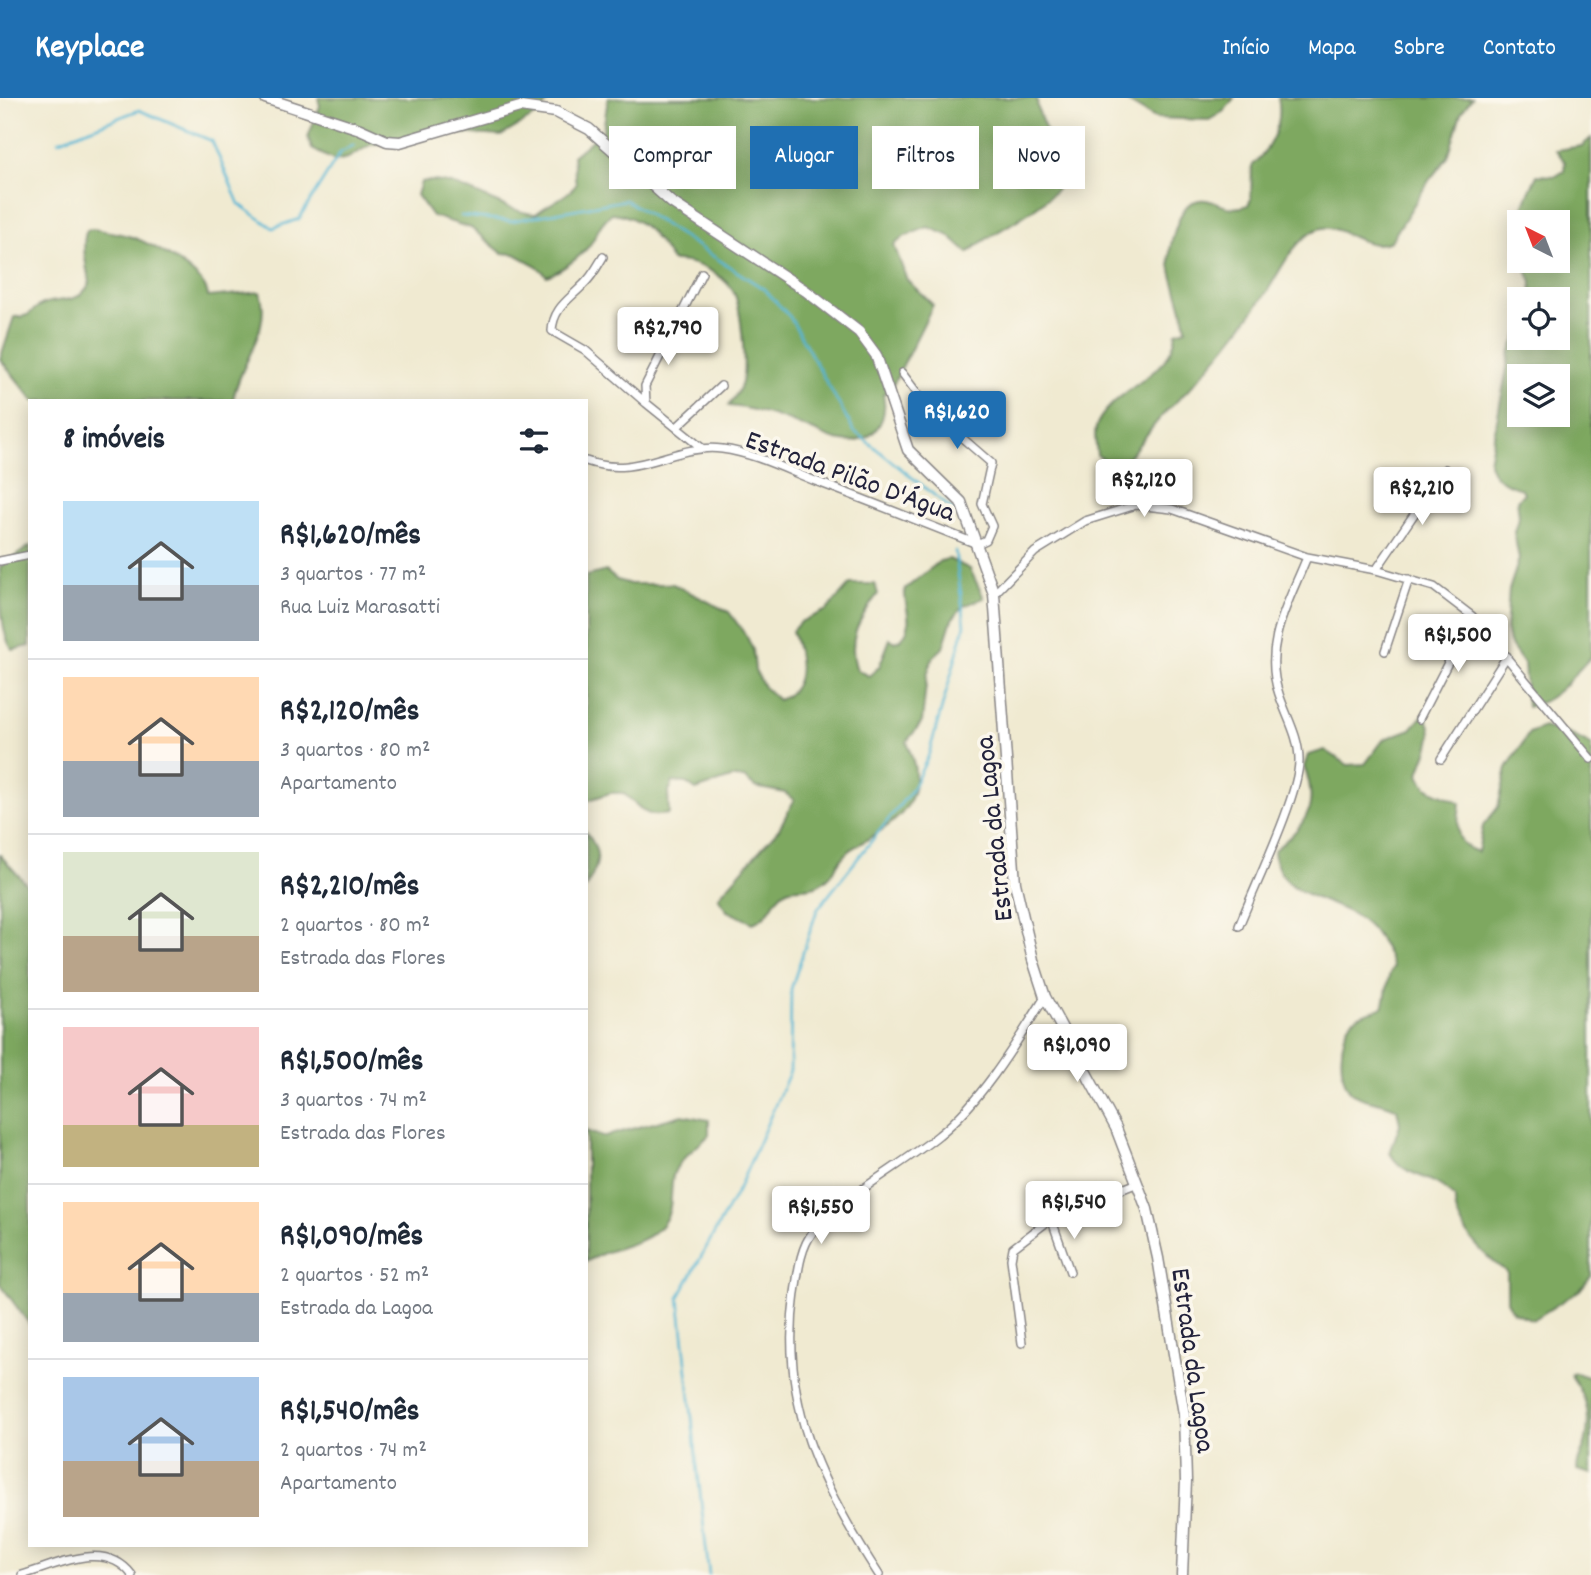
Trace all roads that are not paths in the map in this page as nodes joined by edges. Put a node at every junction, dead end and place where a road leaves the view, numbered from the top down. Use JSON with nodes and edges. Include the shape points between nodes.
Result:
{"nodes":[{"id":1,"x":265,"y":98,"type":"edge"},
{"id":2,"x":603,"y":257,"type":"dead end"},
{"id":3,"x":702,"y":274,"type":"dead end"},
{"id":4,"x":902,"y":373,"type":"dead end"},
{"id":5,"x":721,"y":386,"type":"dead end"},
{"id":6,"x":646,"y":403,"type":"junction"},
{"id":7,"x":677,"y":427,"type":"junction"},
{"id":8,"x":703,"y":449,"type":"junction"},
{"id":9,"x":588,"y":462,"type":"edge"},
{"id":10,"x":1445,"y":469,"type":"dead end"},
{"id":11,"x":977,"y":544,"type":"junction"},
{"id":12,"x":28,"y":555,"type":"edge"},
{"id":13,"x":1307,"y":557,"type":"junction"},
{"id":14,"x":0,"y":561,"type":"edge"},
{"id":15,"x":1376,"y":570,"type":"junction"},
{"id":16,"x":1409,"y":579,"type":"junction"},
{"id":17,"x":994,"y":594,"type":"junction"},
{"id":18,"x":1472,"y":616,"type":"junction"},
{"id":19,"x":1385,"y":651,"type":"dead end"},
{"id":20,"x":1507,"y":656,"type":"junction"},
{"id":21,"x":1419,"y":719,"type":"dead end"},
{"id":22,"x":1441,"y":759,"type":"dead end"},
{"id":23,"x":1591,"y":759,"type":"edge"},
{"id":24,"x":1239,"y":926,"type":"dead end"},
{"id":25,"x":1045,"y":997,"type":"junction"},
{"id":26,"x":1138,"y":1183,"type":"junction"},
{"id":27,"x":1051,"y":1218,"type":"junction"},
{"id":28,"x":1070,"y":1272,"type":"dead end"},
{"id":29,"x":1022,"y":1343,"type":"dead end"},
{"id":30,"x":22,"y":1575,"type":"edge"},
{"id":31,"x":132,"y":1575,"type":"edge"},
{"id":32,"x":879,"y":1575,"type":"edge"},
{"id":33,"x":1182,"y":1575,"type":"edge"}],
"edges":[{"from":1,"to":11,"type":"street","name":"Estrada da Lagoa","via":[[387,141],[400,142],[520,107],[556,112],[581,124],[671,202],[806,291],[859,332],[876,355],[908,450],[961,502]]},
{"from":2,"to":6,"type":"street","via":[[584,285],[556,312],[552,331],[585,350]]},
{"from":3,"to":6,"type":"street","via":[[647,378]]},
{"from":4,"to":11,"type":"street","via":[[929,409],[991,463],[982,503],[992,526],[986,540]]},
{"from":5,"to":7,"type":"street"},
{"from":6,"to":7,"type":"street"},
{"from":7,"to":8,"type":"street"},
{"from":8,"to":9,"type":"street","name":"Estrada Pilão D'Água","via":[[626,468]]},
{"from":8,"to":11,"type":"street","name":"Estrada Pilão D'Água","via":[[721,449],[779,467]]},
{"from":10,"to":15,"type":"street"},
{"from":11,"to":17,"type":"street","name":"Estrada da Lagoa"},
{"from":12,"to":14,"type":"street"},
{"from":13,"to":15,"type":"street"},
{"from":13,"to":17,"type":"street","via":[[1172,509],[1136,505],[1085,521],[1062,535],[1035,552]]},
{"from":13,"to":24,"type":"street","via":[[1276,635],[1272,670],[1296,735],[1300,762]]},
{"from":15,"to":16,"type":"street"},
{"from":16,"to":18,"type":"street","via":[[1434,587]]},
{"from":16,"to":19,"type":"street"},
{"from":17,"to":25,"type":"street","name":"Estrada da Lagoa","via":[[1015,883]]},
{"from":18,"to":20,"type":"street"},
{"from":18,"to":21,"type":"street"},
{"from":20,"to":22,"type":"street"},
{"from":20,"to":23,"type":"street"},
{"from":25,"to":26,"type":"street","name":"Estrada da Lagoa","via":[[1095,1086]]},
{"from":25,"to":32,"type":"street","via":[[967,1109],[939,1136],[823,1222],[806,1243],[792,1313],[792,1382],[798,1410],[841,1516]]},
{"from":26,"to":27,"type":"street"},
{"from":26,"to":33,"type":"street","name":"Estrada da Lagoa","via":[[1158,1258],[1184,1414]]},
{"from":27,"to":28,"type":"street"},
{"from":27,"to":29,"type":"street","via":[[1010,1252]]},
{"from":30,"to":31,"type":"street","via":[[97,1555],[115,1559]]}]}
